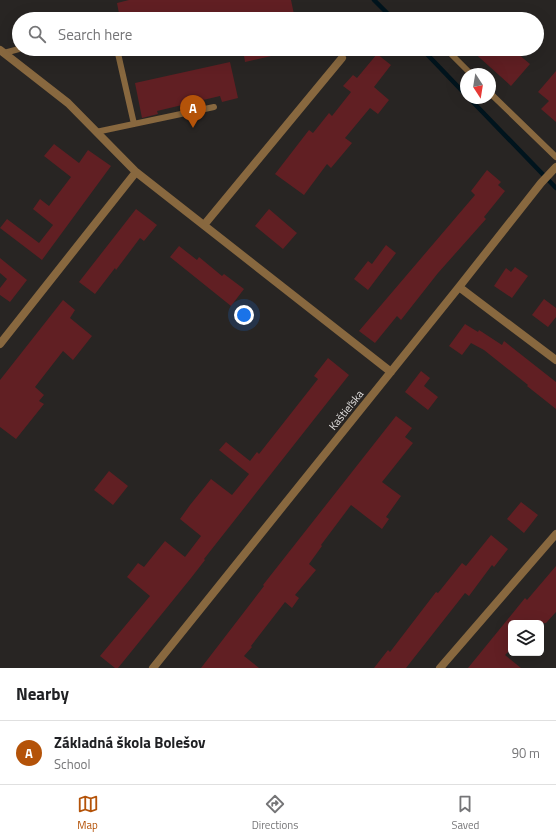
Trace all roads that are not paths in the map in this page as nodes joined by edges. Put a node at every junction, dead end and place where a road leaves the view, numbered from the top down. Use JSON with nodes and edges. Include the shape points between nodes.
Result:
{"nodes":[{"id":1,"x":12,"y":49,"type":"edge"},
{"id":2,"x":2,"y":51,"type":"edge"},
{"id":3,"x":119,"y":56,"type":"edge"},
{"id":4,"x":453,"y":56,"type":"edge"},
{"id":5,"x":342,"y":58,"type":"dead end"},
{"id":6,"x":465,"y":68,"type":"edge"},
{"id":7,"x":496,"y":98,"type":"edge"},
{"id":8,"x":214,"y":107,"type":"dead end"},
{"id":9,"x":134,"y":124,"type":"junction"},
{"id":10,"x":96,"y":132,"type":"junction"},
{"id":11,"x":556,"y":157,"type":"edge"},
{"id":12,"x":556,"y":167,"type":"edge"},
{"id":13,"x":136,"y":172,"type":"junction"},
{"id":14,"x":204,"y":225,"type":"junction"},
{"id":15,"x":459,"y":287,"type":"junction"},
{"id":16,"x":0,"y":344,"type":"edge"},
{"id":17,"x":556,"y":360,"type":"edge"},
{"id":18,"x":391,"y":372,"type":"junction"},
{"id":19,"x":556,"y":534,"type":"edge"},
{"id":20,"x":153,"y":668,"type":"edge"},
{"id":21,"x":440,"y":668,"type":"edge"}],
"edges":[{"from":1,"to":2,"type":"lane"},
{"from":2,"to":10,"type":"street","via":[[68,103]]},
{"from":3,"to":9,"type":"lane"},
{"from":4,"to":6,"type":"lane"},
{"from":5,"to":14,"type":"street"},
{"from":7,"to":11,"type":"lane"},
{"from":8,"to":9,"type":"lane"},
{"from":9,"to":10,"type":"lane"},
{"from":10,"to":13,"type":"street"},
{"from":12,"to":15,"type":"street","name":"Kaštieľska"},
{"from":13,"to":14,"type":"street"},
{"from":13,"to":16,"type":"street"},
{"from":14,"to":18,"type":"street"},
{"from":15,"to":17,"type":"street"},
{"from":15,"to":18,"type":"street","name":"Kaštieľska"},
{"from":18,"to":20,"type":"street","name":"Kaštieľska"},
{"from":19,"to":21,"type":"street"}]}
